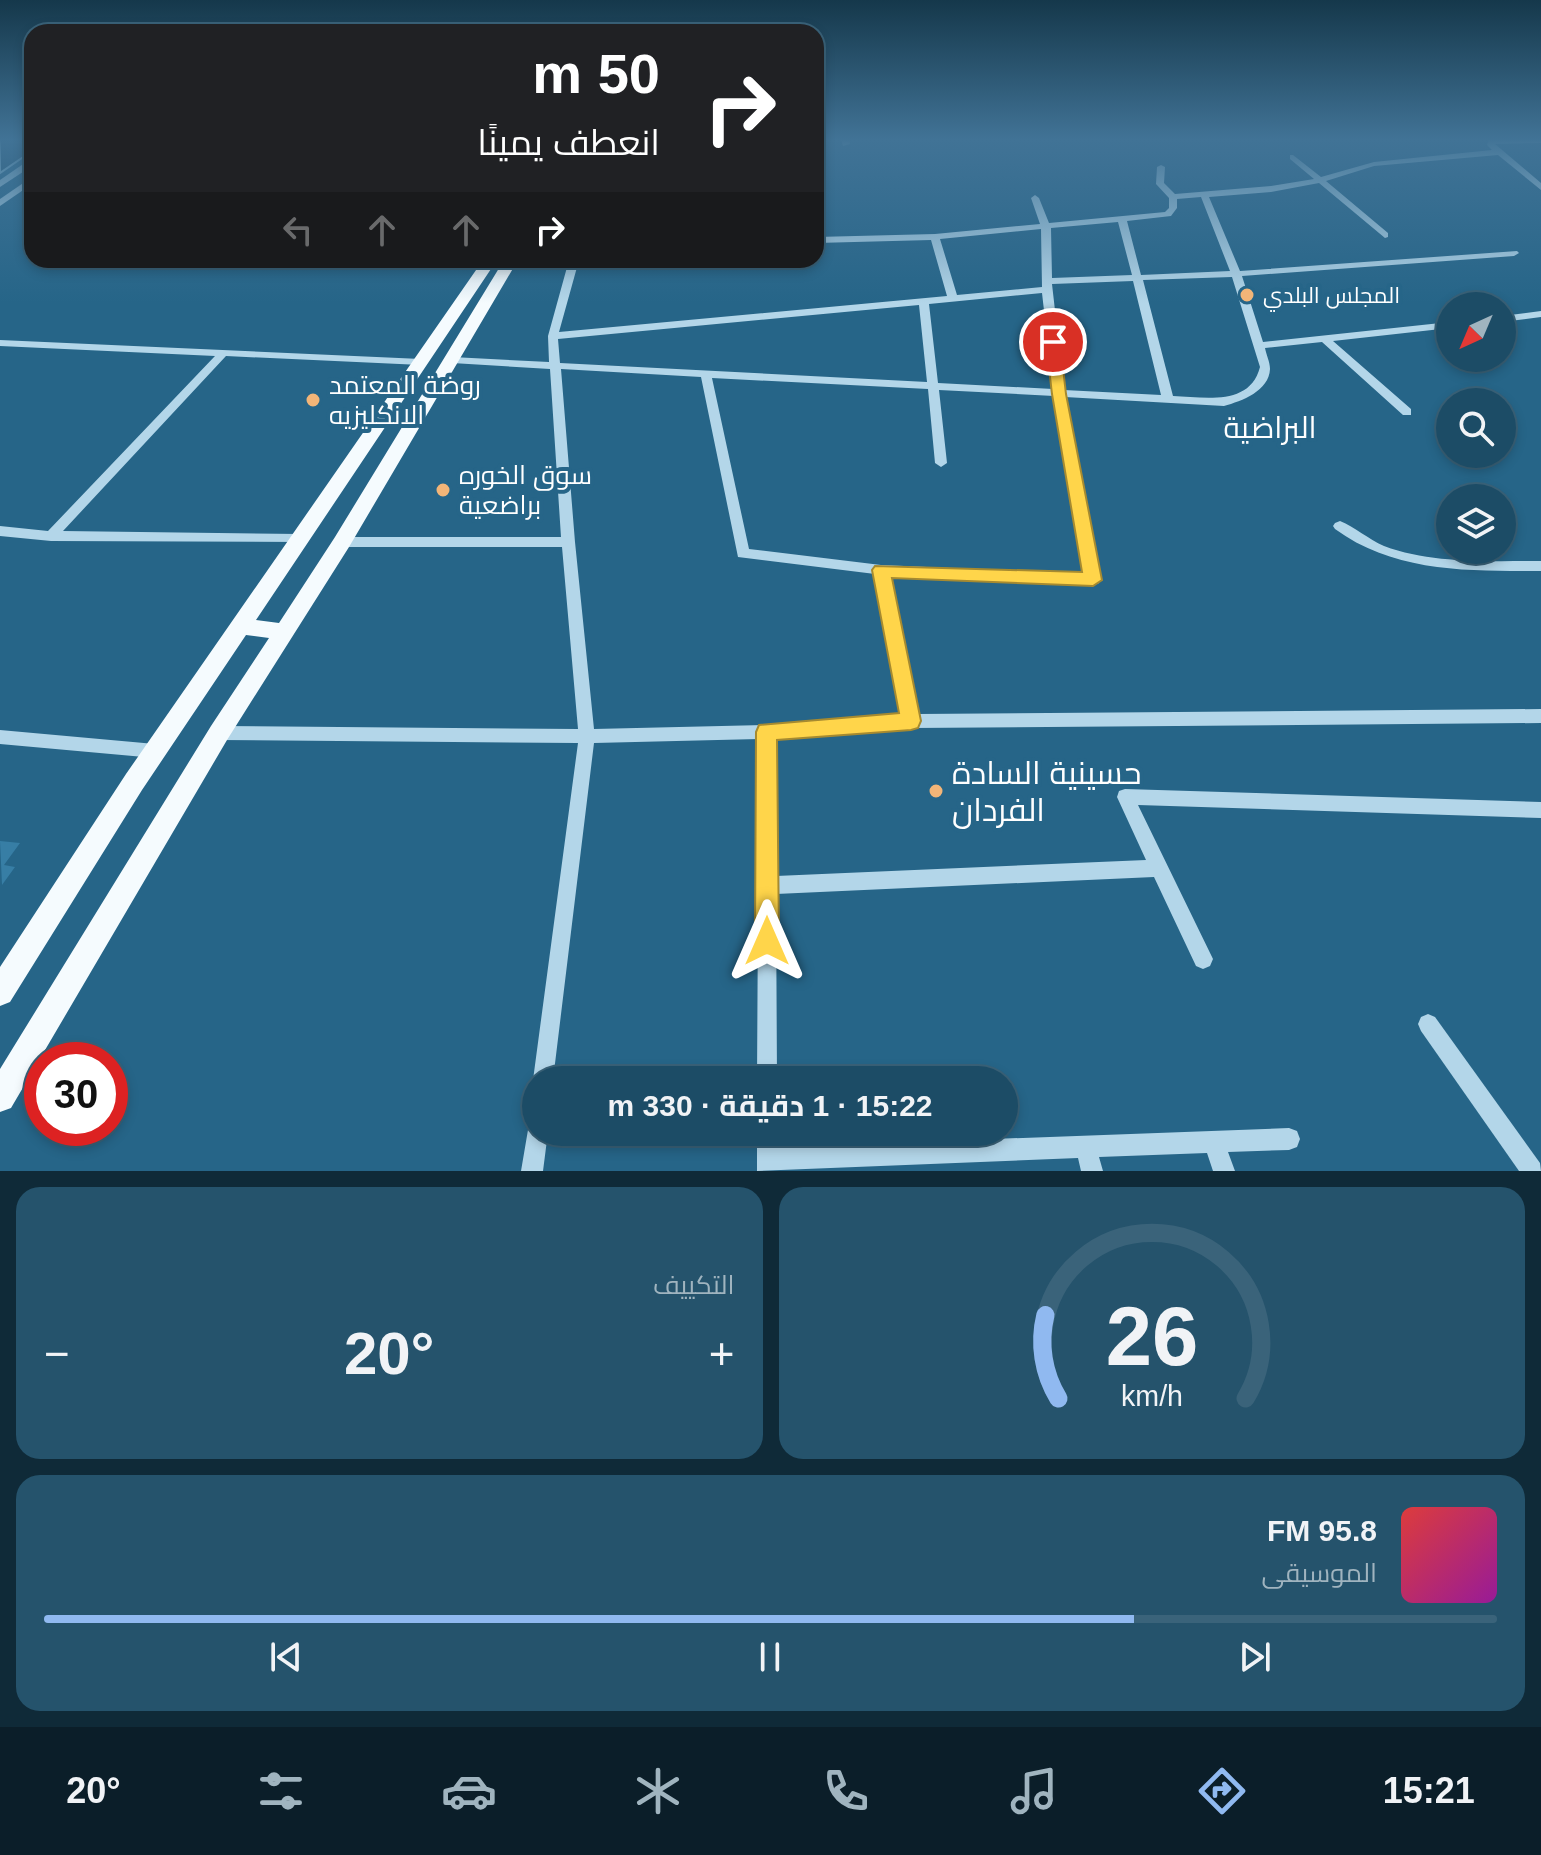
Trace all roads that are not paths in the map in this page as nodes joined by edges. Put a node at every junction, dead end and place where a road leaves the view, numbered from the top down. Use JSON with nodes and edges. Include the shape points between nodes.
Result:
{"nodes":[{"id":1,"x":1170,"y":194,"type":"edge"},
{"id":2,"x":1204,"y":194,"type":"junction"},
{"id":3,"x":1207,"y":194,"type":"edge"},
{"id":4,"x":1334,"y":194,"type":"edge"},
{"id":5,"x":1173,"y":197,"type":"junction"},
{"id":6,"x":1035,"y":198,"type":"dead end"},
{"id":7,"x":1122,"y":218,"type":"junction"},
{"id":8,"x":1046,"y":227,"type":"junction"},
{"id":9,"x":1385,"y":235,"type":"dead end"},
{"id":10,"x":935,"y":237,"type":"junction"},
{"id":11,"x":824,"y":240,"type":"edge"},
{"id":12,"x":1514,"y":253,"type":"dead end"},
{"id":13,"x":485,"y":268,"type":"edge"},
{"id":14,"x":506,"y":268,"type":"edge"},
{"id":15,"x":572,"y":268,"type":"edge"},
{"id":16,"x":1236,"y":274,"type":"junction"},
{"id":17,"x":1136,"y":278,"type":"junction"},
{"id":18,"x":1047,"y":286,"type":"junction"},
{"id":19,"x":953,"y":299,"type":"junction"},
{"id":20,"x":924,"y":302,"type":"junction"},
{"id":21,"x":1541,"y":314,"type":"edge"},
{"id":22,"x":1516,"y":317,"type":"edge"},
{"id":23,"x":1436,"y":327,"type":"edge"},
{"id":24,"x":553,"y":336,"type":"junction"},
{"id":25,"x":1325,"y":339,"type":"junction"},
{"id":26,"x":0,"y":343,"type":"edge"},
{"id":27,"x":1258,"y":346,"type":"junction"},
{"id":28,"x":222,"y":355,"type":"junction"},
{"id":29,"x":452,"y":360,"type":"junction"},
{"id":30,"x":421,"y":362,"type":"junction"},
{"id":31,"x":554,"y":367,"type":"junction"},
{"id":32,"x":706,"y":376,"type":"junction"},
{"id":33,"x":933,"y":387,"type":"junction"},
{"id":34,"x":1059,"y":394,"type":"junction"},
{"id":35,"x":1168,"y":400,"type":"junction"},
{"id":36,"x":1407,"y":412,"type":"dead end"},
{"id":37,"x":941,"y":463,"type":"dead end"},
{"id":38,"x":1340,"y":526,"type":"dead end"},
{"id":39,"x":0,"y":531,"type":"edge"},
{"id":40,"x":51,"y":536,"type":"junction"},
{"id":41,"x":299,"y":539,"type":"junction"},
{"id":42,"x":342,"y":542,"type":"junction"},
{"id":43,"x":568,"y":542,"type":"junction"},
{"id":44,"x":1541,"y":566,"type":"edge"},
{"id":45,"x":881,"y":570,"type":"junction"},
{"id":46,"x":242,"y":626,"type":"junction"},
{"id":47,"x":284,"y":632,"type":"junction"},
{"id":48,"x":1541,"y":716,"type":"edge"},
{"id":49,"x":911,"y":721,"type":"junction"},
{"id":50,"x":767,"y":732,"type":"junction"},
{"id":51,"x":219,"y":733,"type":"junction"},
{"id":52,"x":587,"y":736,"type":"junction"},
{"id":53,"x":0,"y":737,"type":"edge"},
{"id":54,"x":155,"y":751,"type":"junction"},
{"id":55,"x":1541,"y":810,"type":"edge"},
{"id":56,"x":1160,"y":868,"type":"junction"},
{"id":57,"x":767,"y":885,"type":"junction"},
{"id":58,"x":1203,"y":959,"type":"dead end"},
{"id":59,"x":0,"y":992,"type":"edge"},
{"id":60,"x":1428,"y":1024,"type":"dead end"},
{"id":61,"x":545,"y":1066,"type":"edge"},
{"id":62,"x":767,"y":1066,"type":"edge"},
{"id":63,"x":0,"y":1097,"type":"edge"},
{"id":64,"x":1289,"y":1139,"type":"dead end"},
{"id":65,"x":1214,"y":1142,"type":"junction"},
{"id":66,"x":535,"y":1146,"type":"edge"},
{"id":67,"x":1086,"y":1147,"type":"junction"},
{"id":68,"x":768,"y":1164,"type":"edge"},
{"id":69,"x":532,"y":1171,"type":"edge"},
{"id":70,"x":1092,"y":1171,"type":"edge"},
{"id":71,"x":1224,"y":1171,"type":"edge"},
{"id":72,"x":1532,"y":1171,"type":"edge"}],
"edges":[{"from":1,"to":5,"type":"street"},
{"from":2,"to":3,"type":"street"},
{"from":2,"to":5,"type":"street"},
{"from":2,"to":16,"type":"street"},
{"from":4,"to":9,"type":"street"},
{"from":5,"to":7,"type":"street","via":[[1168,214]]},
{"from":6,"to":8,"type":"street"},
{"from":7,"to":8,"type":"street"},
{"from":7,"to":17,"type":"street"},
{"from":8,"to":10,"type":"street"},
{"from":8,"to":18,"type":"street"},
{"from":10,"to":11,"type":"street"},
{"from":10,"to":19,"type":"street"},
{"from":12,"to":16,"type":"street"},
{"from":13,"to":30,"type":"main road"},
{"from":14,"to":29,"type":"main road"},
{"from":15,"to":24,"type":"street"},
{"from":16,"to":17,"type":"street"},
{"from":16,"to":27,"type":"street"},
{"from":17,"to":18,"type":"street"},
{"from":17,"to":35,"type":"street"},
{"from":18,"to":19,"type":"street"},
{"from":18,"to":34,"type":"street"},
{"from":19,"to":20,"type":"street"},
{"from":20,"to":24,"type":"street"},
{"from":20,"to":33,"type":"street"},
{"from":21,"to":22,"type":"street"},
{"from":23,"to":25,"type":"street"},
{"from":24,"to":31,"type":"street"},
{"from":25,"to":27,"type":"street"},
{"from":25,"to":36,"type":"street"},
{"from":26,"to":28,"type":"street"},
{"from":27,"to":35,"type":"street","via":[[1264,377],[1246,394],[1224,402]]},
{"from":28,"to":30,"type":"street"},
{"from":28,"to":40,"type":"street"},
{"from":29,"to":31,"type":"street"},
{"from":29,"to":42,"type":"main road"},
{"from":30,"to":41,"type":"main road"},
{"from":31,"to":32,"type":"street"},
{"from":31,"to":43,"type":"street"},
{"from":32,"to":33,"type":"street"},
{"from":32,"to":45,"type":"street","via":[[743,553]]},
{"from":33,"to":34,"type":"street"},
{"from":33,"to":37,"type":"street"},
{"from":34,"to":35,"type":"street"},
{"from":34,"to":45,"type":"street","via":[[1093,580]]},
{"from":38,"to":44,"type":"street","via":[[1375,548],[1436,561]]},
{"from":39,"to":40,"type":"street"},
{"from":40,"to":41,"type":"street"},
{"from":41,"to":46,"type":"main road"},
{"from":42,"to":43,"type":"street"},
{"from":42,"to":47,"type":"main road"},
{"from":43,"to":52,"type":"street"},
{"from":45,"to":49,"type":"street"},
{"from":46,"to":47,"type":"main road"},
{"from":46,"to":54,"type":"main road"},
{"from":47,"to":51,"type":"main road"},
{"from":48,"to":49,"type":"street"},
{"from":49,"to":50,"type":"street"},
{"from":50,"to":52,"type":"street"},
{"from":50,"to":57,"type":"street"},
{"from":51,"to":52,"type":"street"},
{"from":51,"to":63,"type":"main road"},
{"from":52,"to":61,"type":"street"},
{"from":53,"to":54,"type":"street"},
{"from":54,"to":59,"type":"main road"},
{"from":55,"to":56,"type":"street","via":[[1125,797]]},
{"from":56,"to":57,"type":"street"},
{"from":56,"to":58,"type":"street"},
{"from":57,"to":62,"type":"street"},
{"from":60,"to":72,"type":"street"},
{"from":64,"to":65,"type":"street"},
{"from":65,"to":67,"type":"street"},
{"from":65,"to":71,"type":"street"},
{"from":66,"to":69,"type":"street"},
{"from":67,"to":68,"type":"street"},
{"from":67,"to":70,"type":"street"}]}
